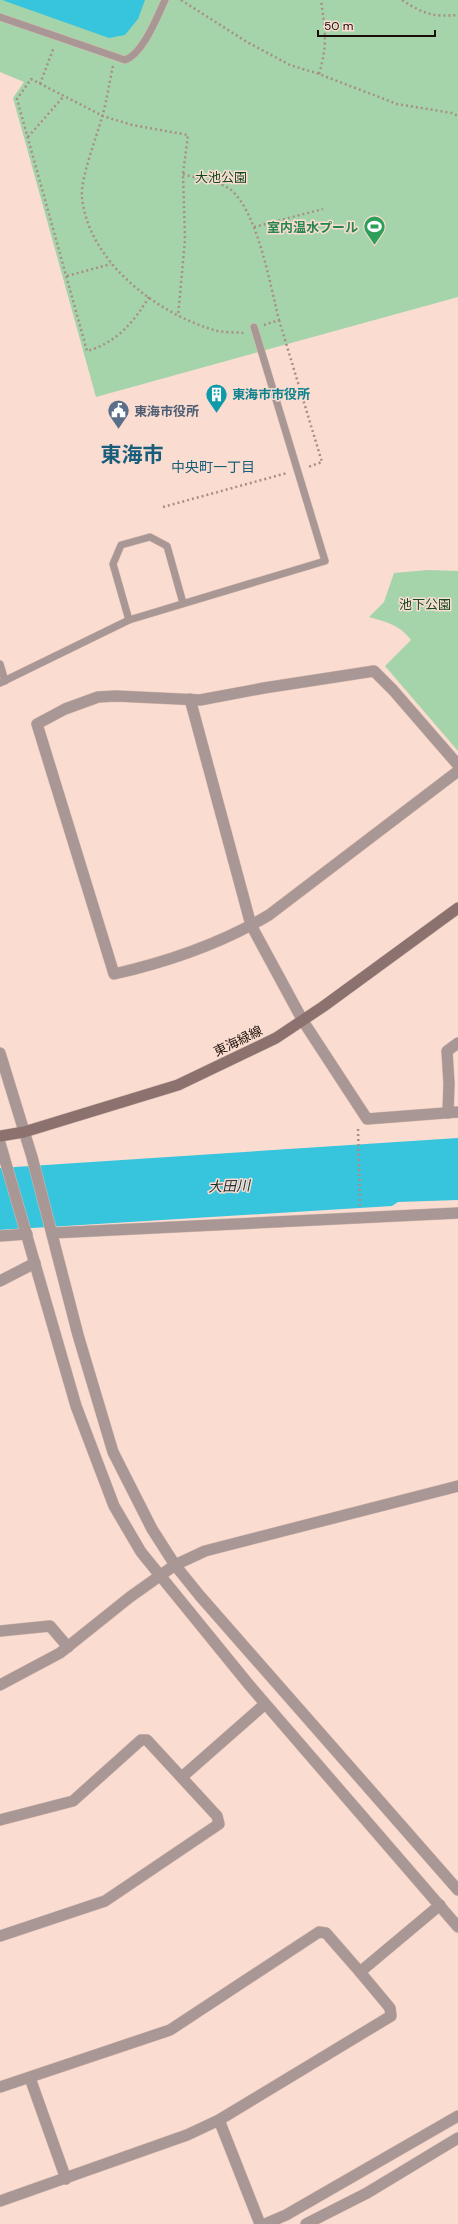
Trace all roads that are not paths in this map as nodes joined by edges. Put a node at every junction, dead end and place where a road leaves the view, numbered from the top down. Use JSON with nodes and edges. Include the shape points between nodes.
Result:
{"nodes":[{"id":1,"x":165,"y":0,"type":"edge"},
{"id":2,"x":0,"y":17,"type":"edge"},
{"id":3,"x":256,"y":331,"type":"road end"},
{"id":4,"x":183,"y":603,"type":"junction"},
{"id":5,"x":129,"y":620,"type":"junction"},
{"id":6,"x":0,"y":664,"type":"edge"},
{"id":7,"x":2,"y":682,"type":"edge"},
{"id":8,"x":190,"y":699,"type":"junction"},
{"id":9,"x":458,"y":765,"type":"edge"},
{"id":10,"x":458,"y":771,"type":"edge"},
{"id":11,"x":458,"y":908,"type":"edge"},
{"id":12,"x":251,"y":925,"type":"junction"},
{"id":13,"x":303,"y":1021,"type":"junction"},
{"id":14,"x":458,"y":1043,"type":"edge"},
{"id":15,"x":0,"y":1053,"type":"edge"},
{"id":16,"x":453,"y":1112,"type":"edge"},
{"id":17,"x":24,"y":1132,"type":"junction"},
{"id":18,"x":0,"y":1136,"type":"edge"},
{"id":19,"x":0,"y":1143,"type":"edge"},
{"id":20,"x":458,"y":1213,"type":"edge"},
{"id":21,"x":50,"y":1230,"type":"junction"},
{"id":22,"x":26,"y":1231,"type":"junction"},
{"id":23,"x":0,"y":1236,"type":"edge"},
{"id":24,"x":35,"y":1264,"type":"junction"},
{"id":25,"x":0,"y":1281,"type":"edge"},
{"id":26,"x":458,"y":1486,"type":"edge"},
{"id":27,"x":175,"y":1565,"type":"junction"},
{"id":28,"x":160,"y":1575,"type":"junction"},
{"id":29,"x":0,"y":1631,"type":"edge"},
{"id":30,"x":68,"y":1647,"type":"junction"},
{"id":31,"x":0,"y":1685,"type":"edge"},
{"id":32,"x":265,"y":1704,"type":"junction"},
{"id":33,"x":182,"y":1777,"type":"junction"},
{"id":34,"x":0,"y":1820,"type":"edge"},
{"id":35,"x":458,"y":1890,"type":"edge"},
{"id":36,"x":440,"y":1905,"type":"junction"},
{"id":37,"x":458,"y":1926,"type":"edge"},
{"id":38,"x":0,"y":1936,"type":"edge"},
{"id":39,"x":360,"y":1972,"type":"junction"},
{"id":40,"x":30,"y":2078,"type":"junction"},
{"id":41,"x":0,"y":2087,"type":"edge"},
{"id":42,"x":458,"y":2116,"type":"edge"},
{"id":43,"x":218,"y":2120,"type":"junction"},
{"id":44,"x":458,"y":2138,"type":"edge"},
{"id":45,"x":66,"y":2179,"type":"junction"},
{"id":46,"x":0,"y":2200,"type":"edge"},
{"id":47,"x":260,"y":2224,"type":"edge"},
{"id":48,"x":264,"y":2224,"type":"edge"},
{"id":49,"x":306,"y":2224,"type":"edge"}],
"edges":[{"from":1,"to":2,"type":"lane","via":[[138,51],[125,60]]},
{"from":3,"to":4,"type":"lane","via":[[325,561]]},
{"from":4,"to":5,"type":"lane"},
{"from":4,"to":5,"type":"lane","via":[[167,546],[150,537],[121,545],[113,564]]},
{"from":5,"to":7,"type":"lane"},
{"from":6,"to":7,"type":"lane"},
{"from":8,"to":9,"type":"street","via":[[200,700],[374,671]]},
{"from":8,"to":12,"type":"street"},
{"from":8,"to":12,"type":"street","via":[[98,697],[65,709],[37,724],[114,974],[184,954]]},
{"from":10,"to":12,"type":"street","via":[[269,915]]},
{"from":11,"to":13,"type":"main road","name":"東海緑線"},
{"from":12,"to":13,"type":"street"},
{"from":13,"to":16,"type":"street","via":[[367,1119]]},
{"from":13,"to":17,"type":"main road","name":"東海緑線","via":[[276,1038],[178,1085]]},
{"from":14,"to":16,"type":"street","via":[[447,1051]]},
{"from":15,"to":17,"type":"street"},
{"from":17,"to":18,"type":"main road","name":"東海緑線"},
{"from":17,"to":21,"type":"street"},
{"from":19,"to":22,"type":"street"},
{"from":20,"to":21,"type":"street"},
{"from":21,"to":27,"type":"street","via":[[112,1452],[152,1529]]},
{"from":22,"to":23,"type":"street"},
{"from":22,"to":24,"type":"street"},
{"from":24,"to":25,"type":"street"},
{"from":24,"to":28,"type":"street","via":[[76,1406],[114,1506],[141,1552]]},
{"from":26,"to":27,"type":"street","via":[[205,1551]]},
{"from":27,"to":28,"type":"street"},
{"from":27,"to":35,"type":"street"},
{"from":28,"to":30,"type":"street"},
{"from":28,"to":32,"type":"street"},
{"from":29,"to":30,"type":"street","via":[[50,1626]]},
{"from":30,"to":31,"type":"street"},
{"from":32,"to":33,"type":"street"},
{"from":32,"to":36,"type":"street"},
{"from":33,"to":34,"type":"street","via":[[147,1740],[141,1740],[73,1801]]},
{"from":33,"to":38,"type":"street","via":[[217,1816],[220,1824],[105,1901]]},
{"from":36,"to":37,"type":"street"},
{"from":36,"to":39,"type":"street"},
{"from":39,"to":40,"type":"street","via":[[326,1933],[319,1932],[170,2030]]},
{"from":39,"to":43,"type":"street","via":[[390,2008],[391,2016]]},
{"from":40,"to":41,"type":"street"},
{"from":40,"to":45,"type":"street"},
{"from":42,"to":48,"type":"street"},
{"from":43,"to":45,"type":"street","via":[[187,2135]]},
{"from":43,"to":47,"type":"street"},
{"from":44,"to":49,"type":"street","via":[[367,2193]]},
{"from":45,"to":46,"type":"street"}]}
